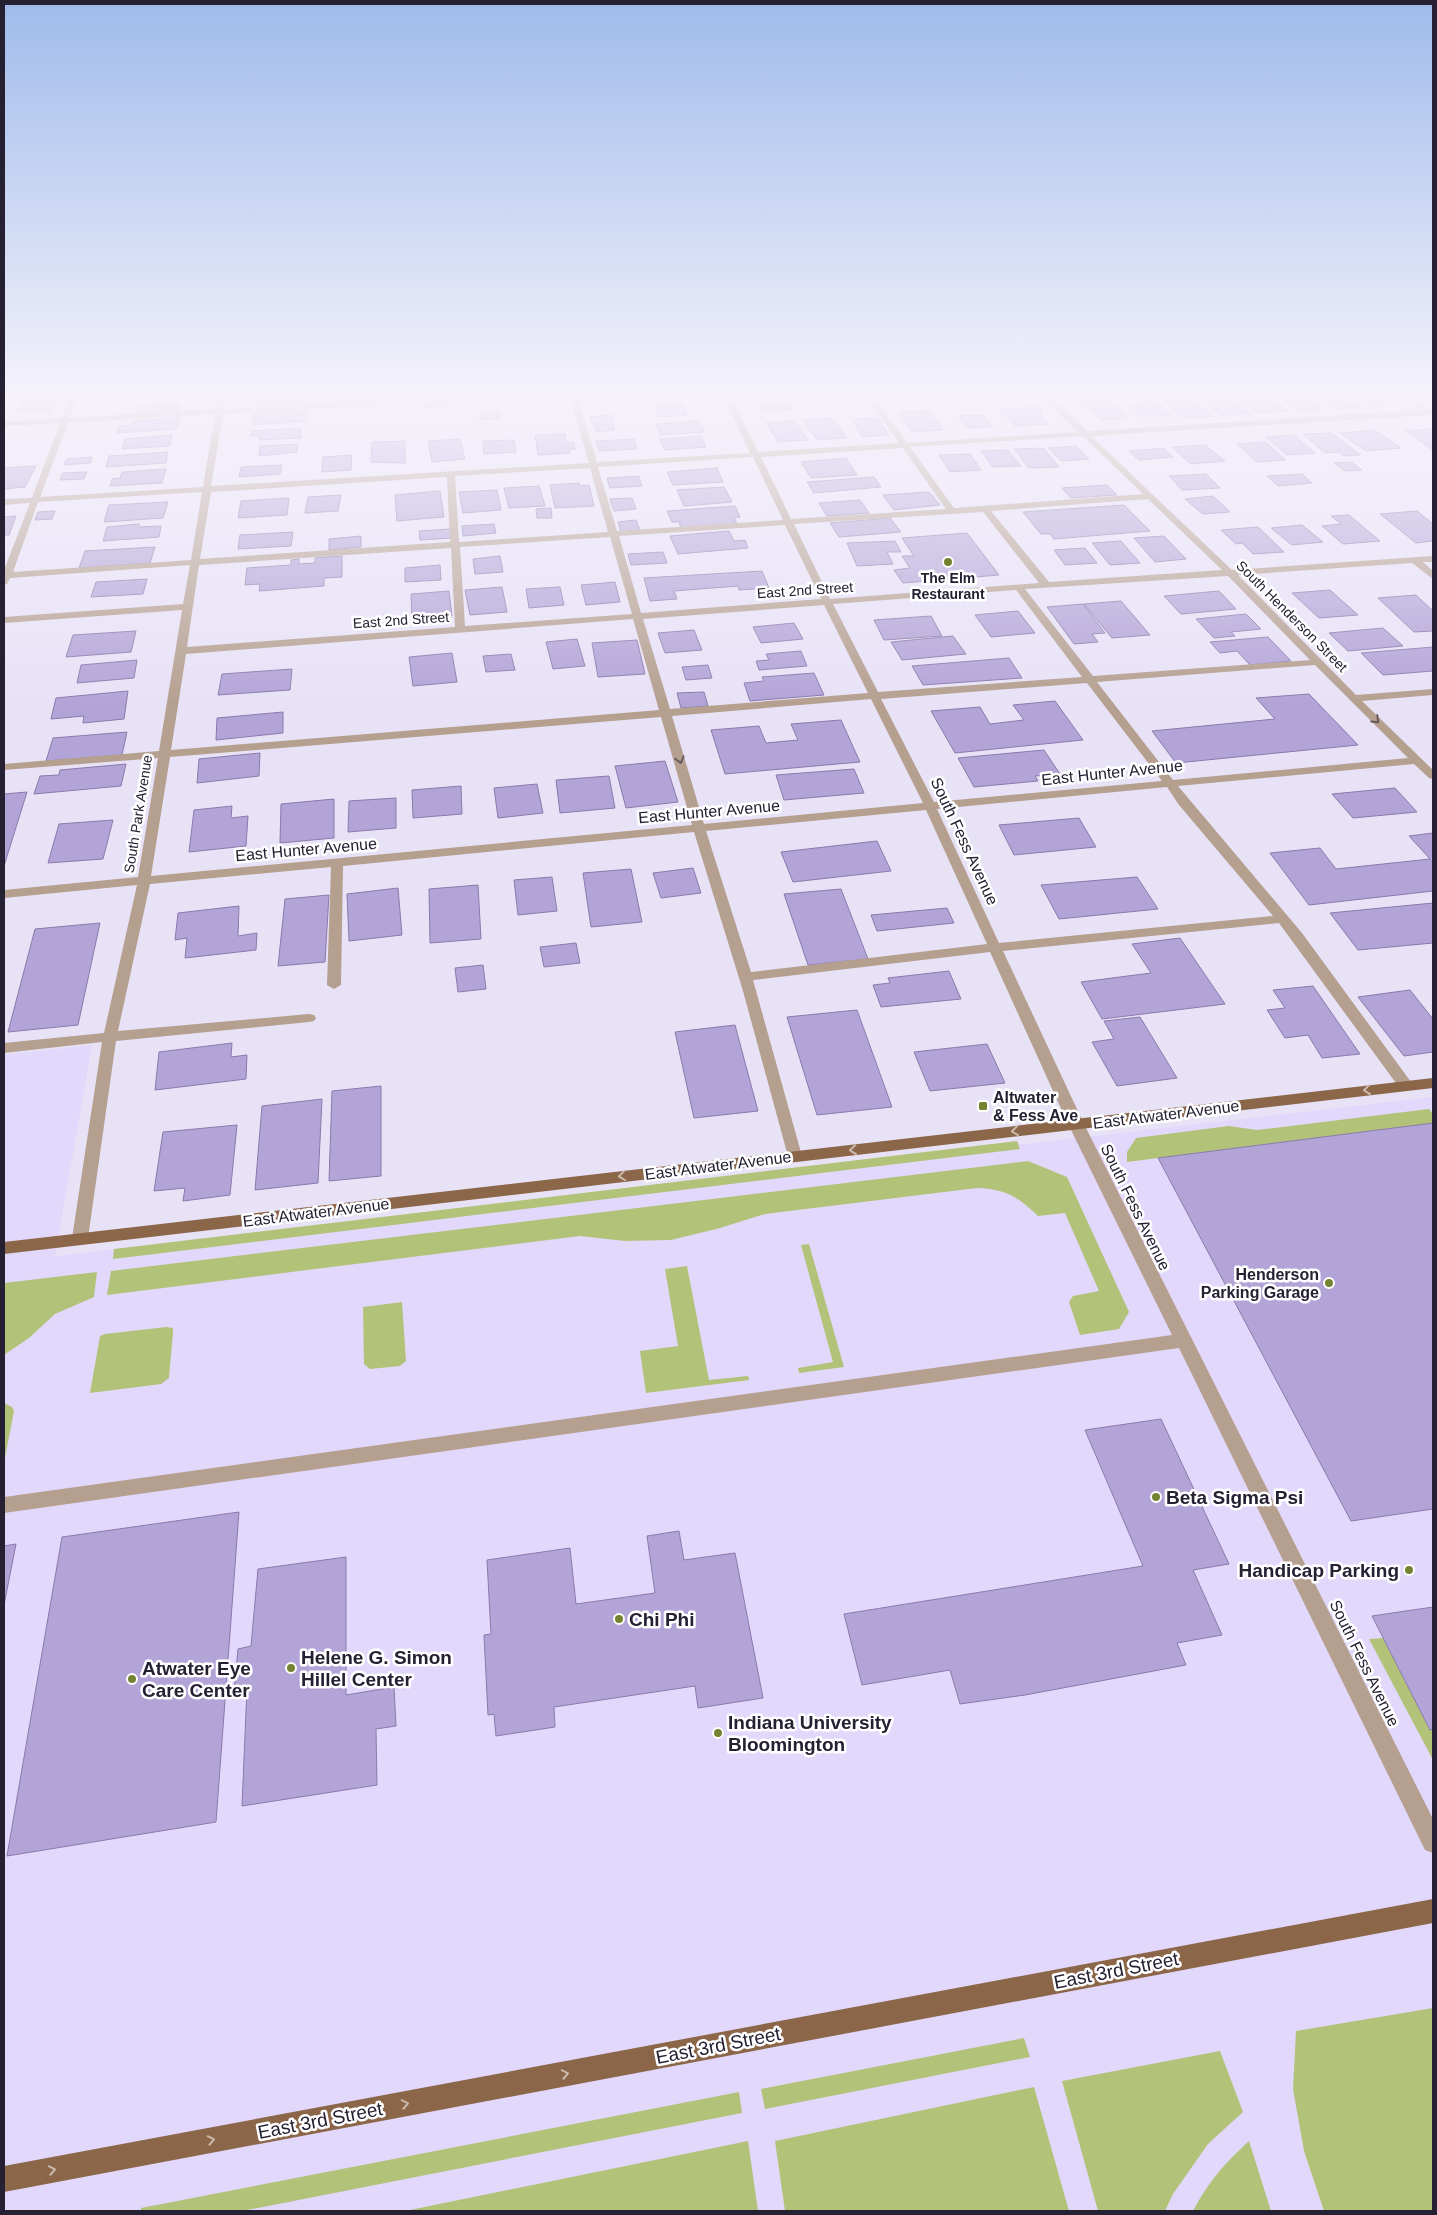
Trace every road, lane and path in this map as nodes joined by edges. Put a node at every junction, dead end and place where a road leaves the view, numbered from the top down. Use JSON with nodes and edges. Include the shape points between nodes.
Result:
{"nodes":[{"id":1,"x":77,"y":497,"type":"edge"},
{"id":2,"x":207,"y":497,"type":"edge"},
{"id":3,"x":453,"y":497,"type":"edge"},
{"id":4,"x":602,"y":497,"type":"edge"},
{"id":5,"x":775,"y":497,"type":"edge"},
{"id":6,"x":942,"y":497,"type":"edge"},
{"id":7,"x":1132,"y":497,"type":"edge"},
{"id":8,"x":1150,"y":497,"type":"edge"},
{"id":9,"x":36,"y":500,"type":"junction"},
{"id":10,"x":4,"y":502,"type":"edge"},
{"id":11,"x":985,"y":509,"type":"junction"},
{"id":12,"x":952,"y":511,"type":"junction"},
{"id":13,"x":787,"y":523,"type":"junction"},
{"id":14,"x":613,"y":535,"type":"junction"},
{"id":15,"x":457,"y":545,"type":"junction"},
{"id":16,"x":1433,"y":559,"type":"edge"},
{"id":17,"x":1414,"y":560,"type":"junction"},
{"id":18,"x":196,"y":562,"type":"junction"},
{"id":19,"x":1231,"y":574,"type":"junction"},
{"id":20,"x":1433,"y":576,"type":"edge"},
{"id":21,"x":5,"y":579,"type":"edge"},
{"id":22,"x":1046,"y":585,"type":"junction"},
{"id":23,"x":1018,"y":587,"type":"junction"},
{"id":24,"x":826,"y":602,"type":"junction"},
{"id":25,"x":187,"y":607,"type":"junction"},
{"id":26,"x":637,"y":616,"type":"junction"},
{"id":27,"x":4,"y":620,"type":"edge"},
{"id":28,"x":460,"y":629,"type":"junction"},
{"id":29,"x":180,"y":651,"type":"junction"},
{"id":30,"x":1319,"y":662,"type":"junction"},
{"id":31,"x":1090,"y":680,"type":"junction"},
{"id":32,"x":1433,"y":692,"type":"edge"},
{"id":33,"x":874,"y":696,"type":"junction"},
{"id":34,"x":1353,"y":698,"type":"junction"},
{"id":35,"x":666,"y":714,"type":"junction"},
{"id":36,"x":164,"y":754,"type":"junction"},
{"id":37,"x":1418,"y":760,"type":"junction"},
{"id":38,"x":4,"y":767,"type":"edge"},
{"id":39,"x":1433,"y":776,"type":"edge"},
{"id":40,"x":1170,"y":783,"type":"junction"},
{"id":41,"x":930,"y":806,"type":"junction"},
{"id":42,"x":699,"y":828,"type":"junction"},
{"id":43,"x":337,"y":863,"type":"junction"},
{"id":44,"x":144,"y":881,"type":"junction"},
{"id":45,"x":4,"y":894,"type":"edge"},
{"id":46,"x":1283,"y":919,"type":"junction"},
{"id":47,"x":995,"y":948,"type":"junction"},
{"id":48,"x":745,"y":977,"type":"junction"},
{"id":49,"x":334,"y":985,"type":"dead end"},
{"id":50,"x":310,"y":1018,"type":"dead end"},
{"id":51,"x":110,"y":1036,"type":"junction"},
{"id":52,"x":4,"y":1048,"type":"edge"},
{"id":53,"x":1433,"y":1083,"type":"edge"},
{"id":54,"x":1406,"y":1086,"type":"junction"},
{"id":55,"x":1076,"y":1124,"type":"junction"},
{"id":56,"x":794,"y":1156,"type":"junction"},
{"id":57,"x":80,"y":1238,"type":"junction"},
{"id":58,"x":4,"y":1248,"type":"edge"},
{"id":59,"x":1182,"y":1341,"type":"junction"},
{"id":60,"x":4,"y":1505,"type":"edge"},
{"id":61,"x":1433,"y":1842,"type":"edge"},
{"id":62,"x":1433,"y":1911,"type":"edge"},
{"id":63,"x":4,"y":2179,"type":"edge"}],
"edges":[{"from":1,"to":9,"type":"street"},
{"from":2,"to":18,"type":"street","name":"South Park Avenue"},
{"from":3,"to":15,"type":"street"},
{"from":4,"to":14,"type":"street"},
{"from":5,"to":13,"type":"street","name":"South Fess Avenue"},
{"from":6,"to":12,"type":"street"},
{"from":7,"to":11,"type":"street"},
{"from":8,"to":19,"type":"street","name":"South Henderson Street"},
{"from":9,"to":10,"type":"street"},
{"from":9,"to":21,"type":"street"},
{"from":11,"to":12,"type":"street"},
{"from":11,"to":22,"type":"street"},
{"from":12,"to":13,"type":"street"},
{"from":13,"to":14,"type":"street"},
{"from":13,"to":24,"type":"street","name":"South Fess Avenue"},
{"from":14,"to":15,"type":"street"},
{"from":14,"to":26,"type":"street"},
{"from":15,"to":18,"type":"street"},
{"from":15,"to":28,"type":"street"},
{"from":16,"to":17,"type":"street","name":"East 2nd Street"},
{"from":17,"to":19,"type":"street","name":"East 2nd Street"},
{"from":17,"to":20,"type":"street"},
{"from":18,"to":21,"type":"street"},
{"from":18,"to":25,"type":"street","name":"South Park Avenue"},
{"from":19,"to":22,"type":"street","name":"East 2nd Street"},
{"from":19,"to":30,"type":"street","name":"South Henderson Street"},
{"from":22,"to":23,"type":"street","name":"East 2nd Street"},
{"from":23,"to":24,"type":"street","name":"East 2nd Street"},
{"from":23,"to":31,"type":"street"},
{"from":24,"to":26,"type":"street","name":"East 2nd Street"},
{"from":24,"to":33,"type":"street","name":"South Fess Avenue"},
{"from":25,"to":27,"type":"street"},
{"from":25,"to":29,"type":"street","name":"South Park Avenue"},
{"from":26,"to":28,"type":"street","name":"East 2nd Street"},
{"from":26,"to":35,"type":"street"},
{"from":28,"to":29,"type":"street","name":"East 2nd Street"},
{"from":29,"to":36,"type":"street","name":"South Park Avenue"},
{"from":30,"to":31,"type":"street"},
{"from":30,"to":34,"type":"street","name":"South Henderson Street"},
{"from":31,"to":33,"type":"street"},
{"from":31,"to":40,"type":"street"},
{"from":32,"to":34,"type":"street"},
{"from":33,"to":35,"type":"street"},
{"from":33,"to":41,"type":"street","name":"South Fess Avenue"},
{"from":34,"to":37,"type":"street","name":"South Henderson Street","one_way":true},
{"from":35,"to":36,"type":"street"},
{"from":35,"to":42,"type":"street","one_way":true},
{"from":36,"to":38,"type":"street"},
{"from":36,"to":44,"type":"street","name":"South Park Avenue"},
{"from":37,"to":39,"type":"street","name":"South Henderson Street"},
{"from":37,"to":40,"type":"street","name":"East Hunter Avenue"},
{"from":40,"to":41,"type":"street","name":"East Hunter Avenue"},
{"from":40,"to":46,"type":"street"},
{"from":41,"to":42,"type":"street","name":"East Hunter Avenue"},
{"from":41,"to":47,"type":"street","name":"South Fess Avenue"},
{"from":42,"to":43,"type":"street","name":"East Hunter Avenue"},
{"from":42,"to":48,"type":"street"},
{"from":43,"to":44,"type":"street","name":"East Hunter Avenue"},
{"from":43,"to":49,"type":"street"},
{"from":44,"to":45,"type":"street","name":"East Hunter Avenue"},
{"from":44,"to":51,"type":"street","name":"South Park Avenue"},
{"from":46,"to":47,"type":"street"},
{"from":46,"to":54,"type":"street"},
{"from":47,"to":48,"type":"street"},
{"from":47,"to":55,"type":"street","name":"South Fess Avenue"},
{"from":48,"to":56,"type":"street"},
{"from":50,"to":51,"type":"street"},
{"from":51,"to":52,"type":"street"},
{"from":51,"to":57,"type":"street","name":"South Park Avenue"},
{"from":53,"to":54,"type":"main road","name":"East Atwater Avenue"},
{"from":54,"to":55,"type":"main road","name":"East Atwater Avenue","one_way":true},
{"from":55,"to":56,"type":"main road","name":"East Atwater Avenue","one_way":true},
{"from":55,"to":59,"type":"street","name":"South Fess Avenue"},
{"from":56,"to":57,"type":"main road","name":"East Atwater Avenue","one_way":true},
{"from":57,"to":58,"type":"main road","name":"East Atwater Avenue"},
{"from":59,"to":60,"type":"street"},
{"from":59,"to":61,"type":"street","name":"South Fess Avenue","via":[[1248,1467]]},
{"from":63,"to":62,"type":"main road","name":"East 3rd Street","one_way":true}]}
